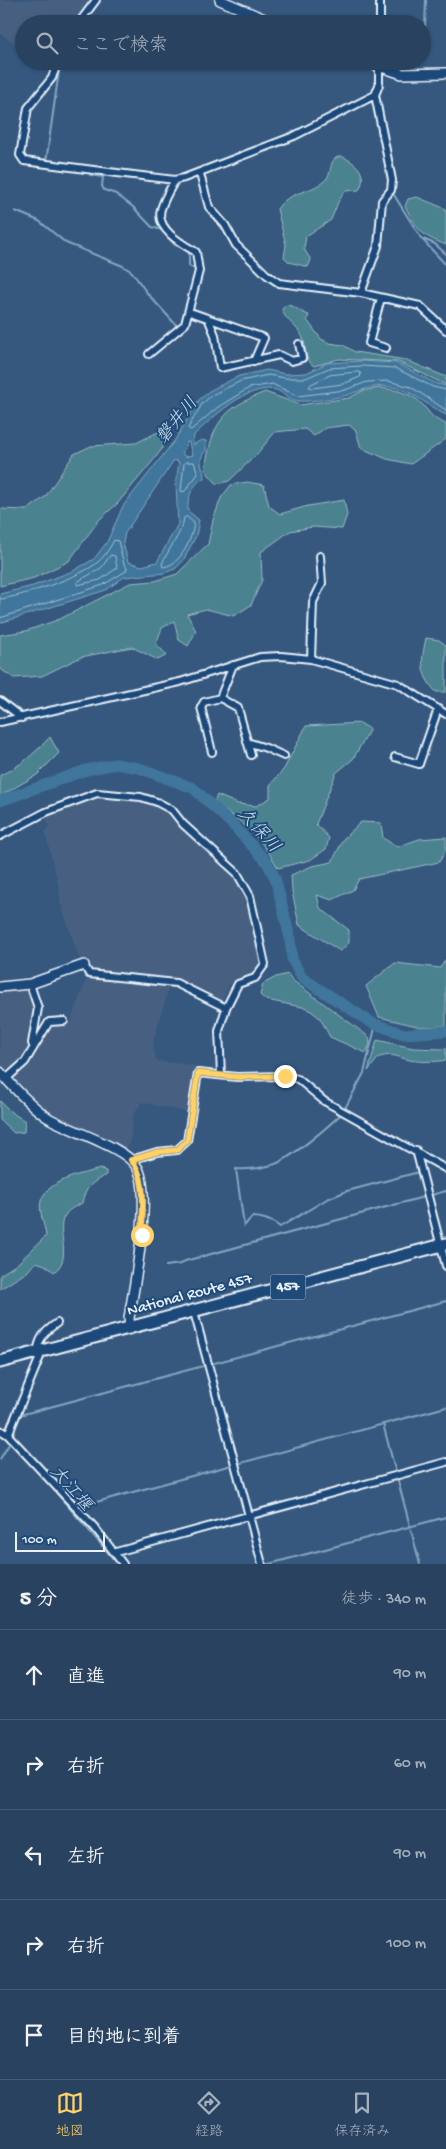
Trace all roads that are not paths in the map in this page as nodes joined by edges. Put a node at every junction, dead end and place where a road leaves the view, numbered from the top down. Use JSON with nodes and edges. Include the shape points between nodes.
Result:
{"nodes":[{"id":1,"x":96,"y":0,"type":"edge"},
{"id":2,"x":220,"y":0,"type":"edge"},
{"id":3,"x":380,"y":0,"type":"edge"},
{"id":4,"x":85,"y":15,"type":"edge"},
{"id":5,"x":255,"y":15,"type":"edge"},
{"id":6,"x":380,"y":15,"type":"edge"},
{"id":7,"x":55,"y":70,"type":"edge"},
{"id":8,"x":379,"y":70,"type":"edge"},
{"id":9,"x":393,"y":70,"type":"edge"},
{"id":10,"x":446,"y":73,"type":"edge"},
{"id":11,"x":375,"y":95,"type":"junction"},
{"id":12,"x":200,"y":174,"type":"junction"},
{"id":13,"x":174,"y":180,"type":"junction"},
{"id":14,"x":361,"y":293,"type":"junction"},
{"id":15,"x":381,"y":298,"type":"junction"},
{"id":16,"x":190,"y":312,"type":"junction"},
{"id":17,"x":208,"y":318,"type":"junction"},
{"id":18,"x":446,"y":330,"type":"edge"},
{"id":19,"x":299,"y":344,"type":"dead end"},
{"id":20,"x":386,"y":348,"type":"dead end"},
{"id":21,"x":149,"y":354,"type":"dead end"},
{"id":22,"x":254,"y":361,"type":"junction"},
{"id":23,"x":320,"y":556,"type":"dead end"},
{"id":24,"x":311,"y":659,"type":"junction"},
{"id":25,"x":233,"y":665,"type":"junction"},
{"id":26,"x":220,"y":698,"type":"junction"},
{"id":27,"x":0,"y":701,"type":"edge"},
{"id":28,"x":438,"y":709,"type":"junction"},
{"id":29,"x":446,"y":714,"type":"edge"},
{"id":30,"x":22,"y":718,"type":"junction"},
{"id":31,"x":0,"y":722,"type":"edge"},
{"id":32,"x":247,"y":742,"type":"junction"},
{"id":33,"x":212,"y":752,"type":"dead end"},
{"id":34,"x":251,"y":755,"type":"dead end"},
{"id":35,"x":284,"y":756,"type":"dead end"},
{"id":36,"x":395,"y":757,"type":"dead end"},
{"id":37,"x":0,"y":836,"type":"edge"},
{"id":38,"x":84,"y":965,"type":"joint"},
{"id":39,"x":30,"y":984,"type":"junction"},
{"id":40,"x":0,"y":987,"type":"edge"},
{"id":41,"x":226,"y":1008,"type":"junction"},
{"id":42,"x":64,"y":1021,"type":"dead end"},
{"id":43,"x":33,"y":1046,"type":"junction"},
{"id":44,"x":221,"y":1074,"type":"junction"},
{"id":45,"x":3,"y":1076,"type":"edge"},
{"id":46,"x":416,"y":1150,"type":"junction"},
{"id":47,"x":131,"y":1160,"type":"junction"},
{"id":48,"x":446,"y":1169,"type":"edge"},
{"id":49,"x":443,"y":1245,"type":"edge"},
{"id":50,"x":446,"y":1266,"type":"edge"},
{"id":51,"x":194,"y":1312,"type":"junction"},
{"id":52,"x":57,"y":1323,"type":"dead end"},
{"id":53,"x":130,"y":1328,"type":"junction"},
{"id":54,"x":40,"y":1353,"type":"junction"},
{"id":55,"x":0,"y":1362,"type":"edge"},
{"id":56,"x":0,"y":1430,"type":"edge"},
{"id":57,"x":8,"y":1435,"type":"junction"},
{"id":58,"x":446,"y":1462,"type":"edge"},
{"id":59,"x":248,"y":1515,"type":"junction"},
{"id":60,"x":116,"y":1552,"type":"junction"},
{"id":61,"x":123,"y":1564,"type":"edge"},
{"id":62,"x":262,"y":1564,"type":"edge"}],
"edges":[{"from":1,"to":4,"type":"street"},
{"from":2,"to":5,"type":"street"},
{"from":3,"to":6,"type":"street"},
{"from":7,"to":13,"type":"street","via":[[28,108],[20,154],[24,161]]},
{"from":8,"to":11,"type":"street"},
{"from":9,"to":10,"type":"street","via":[[402,74]]},
{"from":11,"to":12,"type":"street","via":[[294,136]]},
{"from":11,"to":14,"type":"street","via":[[392,180],[391,190],[382,201],[378,246]]},
{"from":12,"to":13,"type":"street"},
{"from":12,"to":14,"type":"street","via":[[209,208],[225,225],[236,245],[267,275],[279,283]]},
{"from":13,"to":16,"type":"street","via":[[160,219],[165,228],[198,257],[199,271]]},
{"from":14,"to":15,"type":"street"},
{"from":15,"to":18,"type":"street","via":[[420,306]]},
{"from":15,"to":20,"type":"street","via":[[369,343]]},
{"from":16,"to":17,"type":"street"},
{"from":16,"to":21,"type":"street","via":[[183,327]]},
{"from":17,"to":22,"type":"street","via":[[264,338]]},
{"from":17,"to":22,"type":"street","via":[[220,368]]},
{"from":19,"to":22,"type":"street","via":[[302,358],[292,361],[278,355]]},
{"from":23,"to":24,"type":"street","via":[[322,583],[313,602]]},
{"from":24,"to":25,"type":"street","via":[[260,657]]},
{"from":24,"to":28,"type":"street","via":[[398,684]]},
{"from":25,"to":26,"type":"street"},
{"from":25,"to":30,"type":"street","via":[[180,682]]},
{"from":26,"to":32,"type":"street","via":[[238,708]]},
{"from":26,"to":33,"type":"street","via":[[204,702],[200,707]]},
{"from":27,"to":30,"type":"street"},
{"from":28,"to":29,"type":"street"},
{"from":28,"to":36,"type":"street","via":[[419,764]]},
{"from":30,"to":31,"type":"street"},
{"from":32,"to":34,"type":"street"},
{"from":32,"to":35,"type":"street"},
{"from":37,"to":41,"type":"street","via":[[46,812],[97,793],[141,797],[172,810],[237,873],[250,896],[265,964],[255,978],[238,984]]},
{"from":38,"to":39,"type":"street"},
{"from":38,"to":41,"type":"street","via":[[90,974],[176,983]]},
{"from":39,"to":40,"type":"street"},
{"from":39,"to":43,"type":"street","via":[[38,1008]]},
{"from":41,"to":44,"type":"street","via":[[219,1031]]},
{"from":42,"to":43,"type":"street","via":[[49,1022]]},
{"from":43,"to":45,"type":"street","via":[[25,1062]]},
{"from":44,"to":46,"type":"street","via":[[298,1078],[324,1101]]},
{"from":44,"to":47,"type":"street","via":[[198,1073],[187,1141],[181,1148]]},
{"from":45,"to":47,"type":"street","via":[[48,1118]]},
{"from":46,"to":48,"type":"street"},
{"from":46,"to":49,"type":"street"},
{"from":47,"to":53,"type":"street","via":[[140,1173],[142,1186],[142,1235]]},
{"from":49,"to":50,"type":"street"},
{"from":49,"to":51,"type":"highway","name":"National Route 457","number":"457"},
{"from":51,"to":53,"type":"highway","name":"National Route 457","number":"457"},
{"from":51,"to":59,"type":"street"},
{"from":52,"to":54,"type":"street","via":[[39,1340]]},
{"from":53,"to":54,"type":"highway","name":"National Route 457","number":"457"},
{"from":54,"to":55,"type":"highway","name":"National Route 457","number":"457"},
{"from":54,"to":57,"type":"street"},
{"from":56,"to":57,"type":"street"},
{"from":57,"to":60,"type":"street"},
{"from":58,"to":59,"type":"street"},
{"from":59,"to":60,"type":"street"},
{"from":59,"to":62,"type":"street"},
{"from":60,"to":61,"type":"street"}]}
